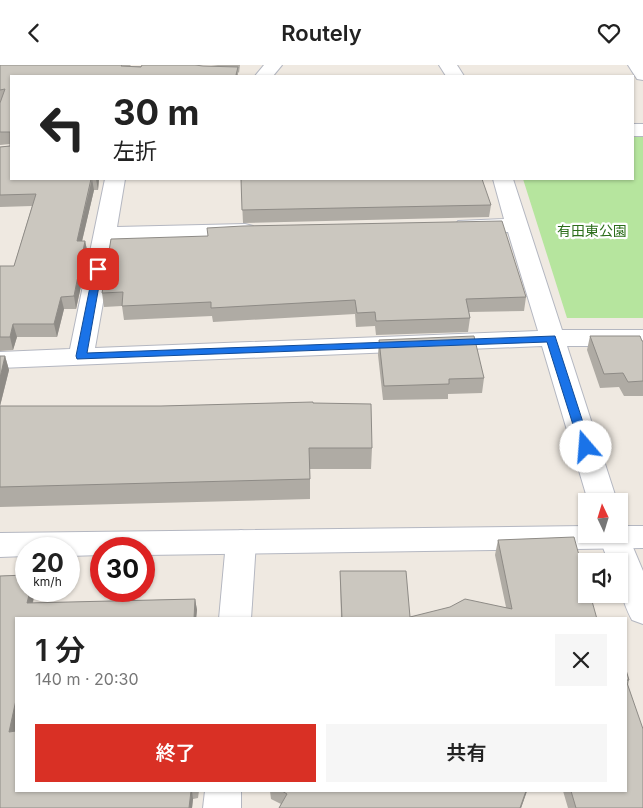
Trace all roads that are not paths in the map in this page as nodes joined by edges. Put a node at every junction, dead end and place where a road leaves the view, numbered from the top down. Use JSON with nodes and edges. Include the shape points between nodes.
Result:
{"nodes":[{"id":1,"x":273,"y":65,"type":"edge"},
{"id":2,"x":638,"y":65,"type":"edge"},
{"id":3,"x":265,"y":75,"type":"edge"},
{"id":4,"x":643,"y":75,"type":"edge"},
{"id":5,"x":115,"y":180,"type":"edge"},
{"id":6,"x":503,"y":180,"type":"edge"},
{"id":7,"x":517,"y":225,"type":"junction"},
{"id":8,"x":448,"y":227,"type":"edge"},
{"id":9,"x":262,"y":231,"type":"edge"},
{"id":10,"x":104,"y":234,"type":"junction"},
{"id":11,"x":551,"y":338,"type":"junction"},
{"id":12,"x":643,"y":338,"type":"edge"},
{"id":13,"x":81,"y":356,"type":"junction"},
{"id":14,"x":0,"y":360,"type":"edge"},
{"id":15,"x":600,"y":493,"type":"edge"},
{"id":16,"x":578,"y":537,"type":"edge"},
{"id":17,"x":240,"y":542,"type":"junction"},
{"id":18,"x":626,"y":543,"type":"edge"},
{"id":19,"x":0,"y":545,"type":"edge"},
{"id":20,"x":643,"y":611,"type":"edge"},
{"id":21,"x":235,"y":617,"type":"edge"},
{"id":22,"x":223,"y":792,"type":"edge"},
{"id":23,"x":222,"y":808,"type":"edge"}],
"edges":[{"from":1,"to":3,"type":"street"},
{"from":2,"to":4,"type":"street"},
{"from":5,"to":10,"type":"street"},
{"from":6,"to":7,"type":"street"},
{"from":7,"to":8,"type":"street"},
{"from":7,"to":11,"type":"street"},
{"from":9,"to":10,"type":"street"},
{"from":10,"to":13,"type":"street"},
{"from":11,"to":12,"type":"street"},
{"from":11,"to":13,"type":"street"},
{"from":11,"to":15,"type":"street"},
{"from":13,"to":14,"type":"street"},
{"from":16,"to":17,"type":"street"},
{"from":17,"to":19,"type":"street"},
{"from":17,"to":21,"type":"street"},
{"from":18,"to":20,"type":"street"},
{"from":22,"to":23,"type":"street"}]}
